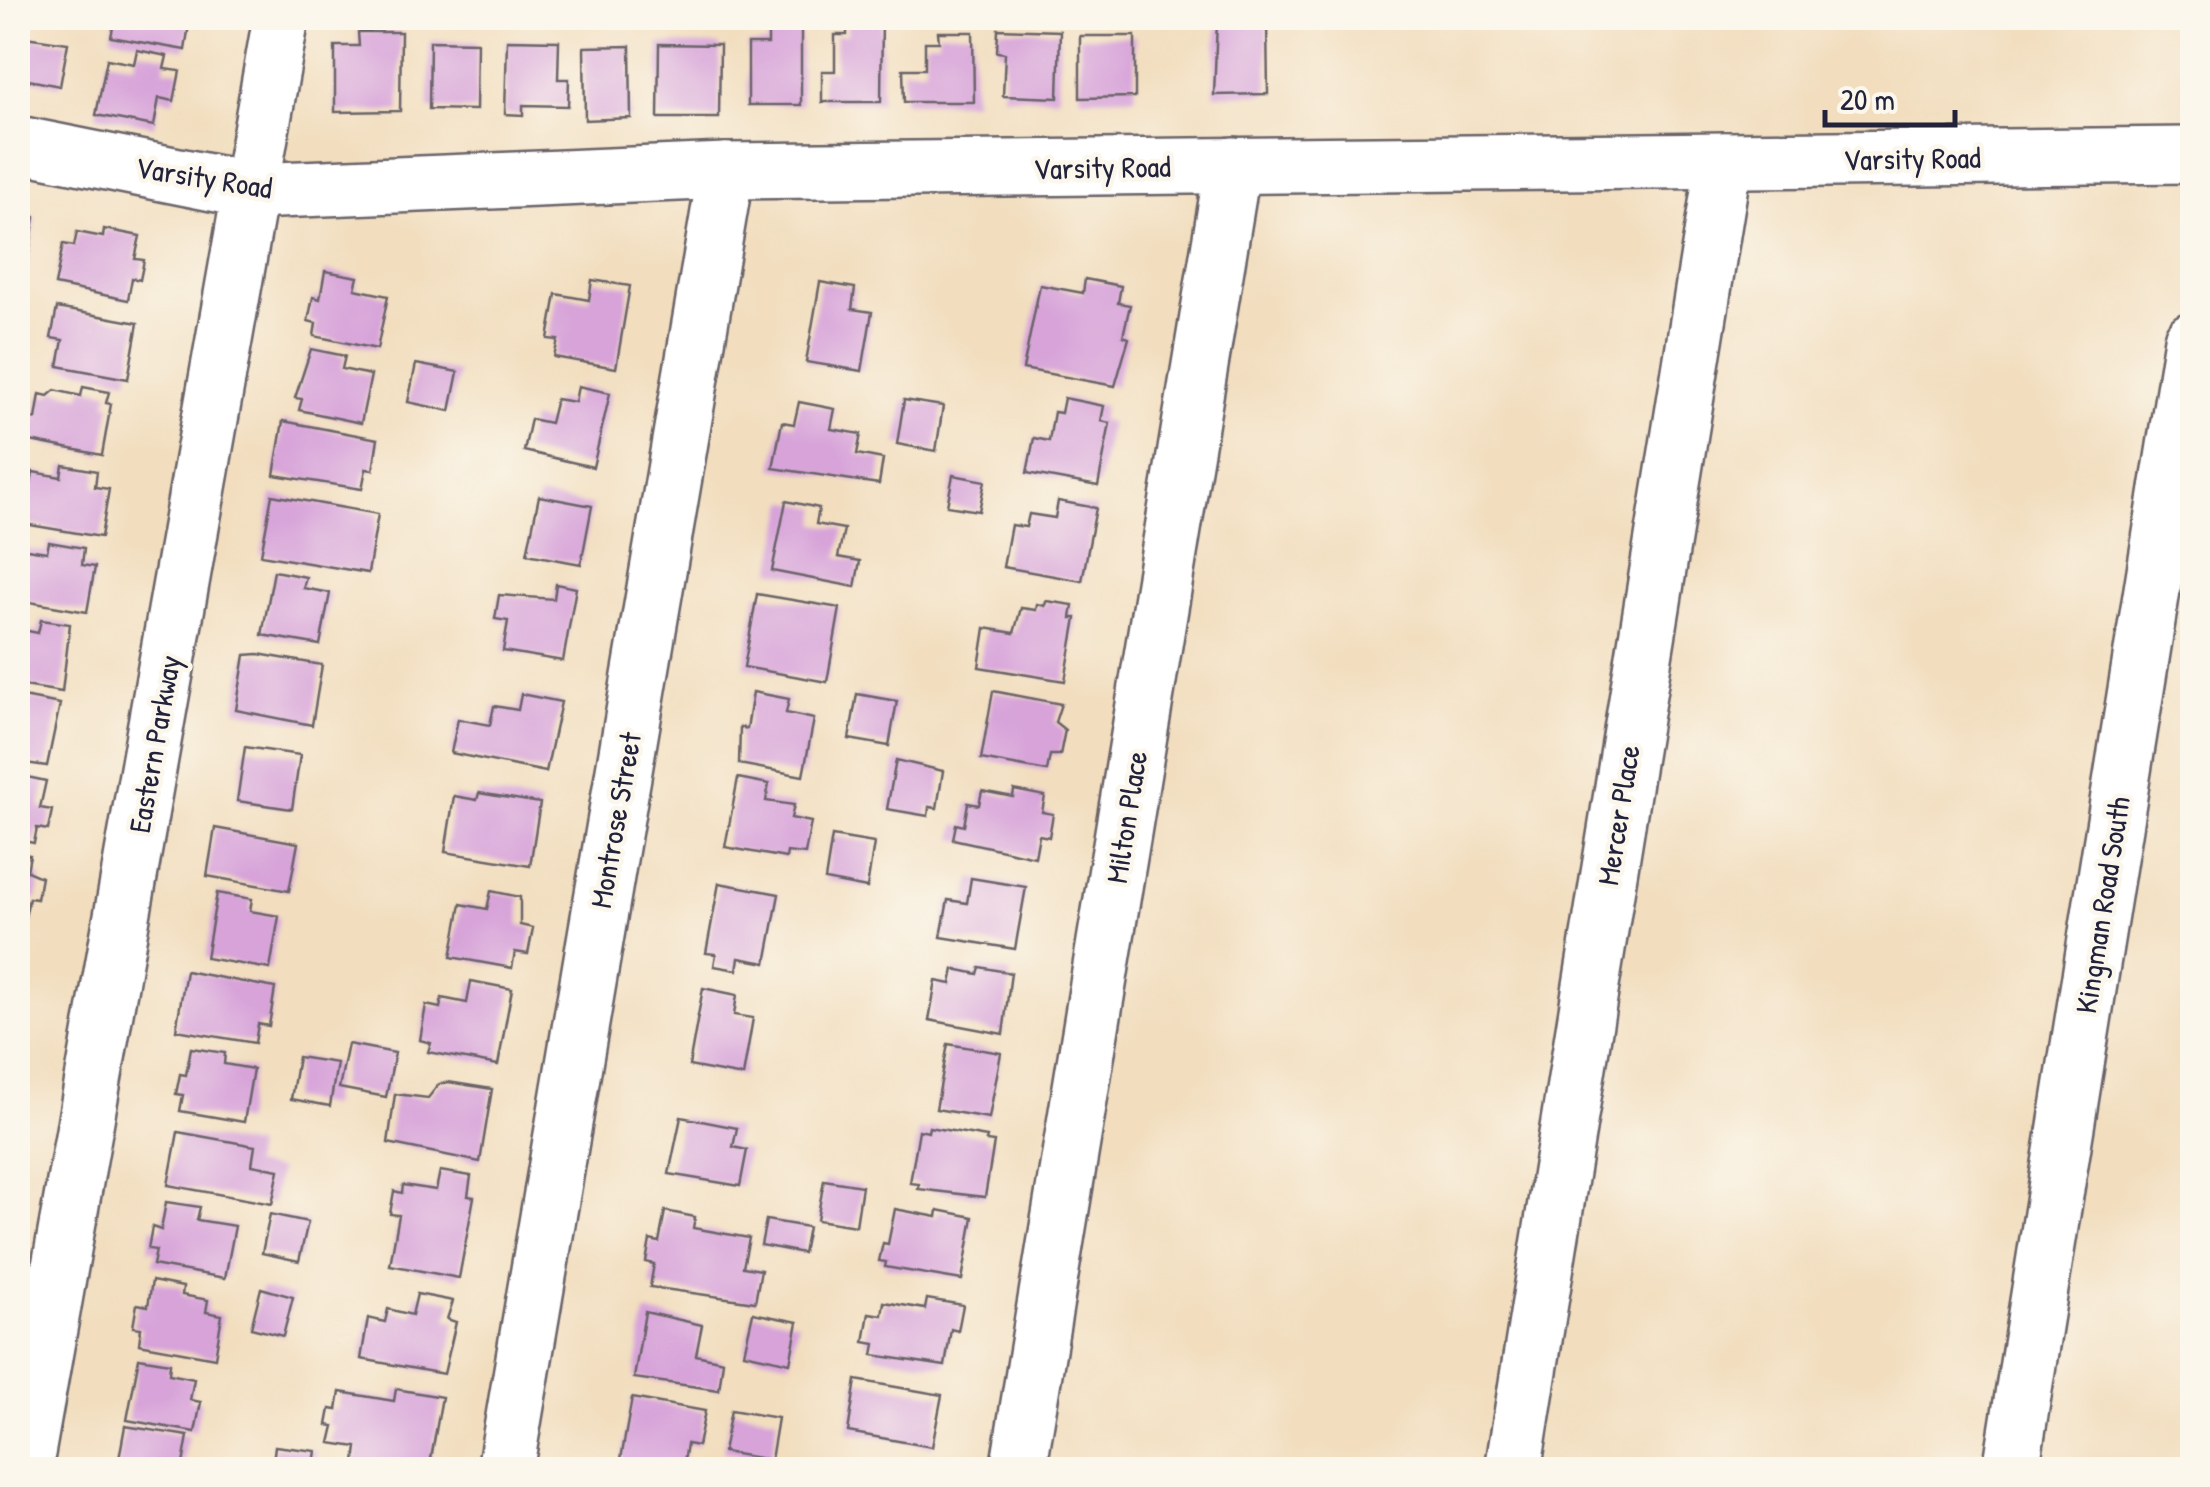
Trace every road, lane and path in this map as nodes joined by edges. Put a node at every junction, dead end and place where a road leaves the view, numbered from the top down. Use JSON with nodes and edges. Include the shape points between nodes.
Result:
{"nodes":[{"id":1,"x":281,"y":18,"type":"edge"},
{"id":2,"x":18,"y":144,"type":"edge"},
{"id":3,"x":2192,"y":155,"type":"edge"},
{"id":4,"x":1724,"y":160,"type":"junction"},
{"id":5,"x":1234,"y":166,"type":"junction"},
{"id":6,"x":726,"y":171,"type":"junction"},
{"id":7,"x":253,"y":191,"type":"junction"},
{"id":8,"x":2192,"y":340,"type":"edge"},
{"id":9,"x":24,"y":1470,"type":"edge"},
{"id":10,"x":505,"y":1470,"type":"edge"},
{"id":11,"x":1018,"y":1470,"type":"edge"},
{"id":12,"x":1512,"y":1470,"type":"edge"},
{"id":13,"x":2011,"y":1470,"type":"edge"}],
"edges":[{"from":1,"to":7,"type":"street","name":"Eastern Parkway"},
{"from":2,"to":7,"type":"street","name":"Varsity Road"},
{"from":3,"to":4,"type":"street","name":"Varsity Road"},
{"from":4,"to":5,"type":"street","name":"Varsity Road"},
{"from":4,"to":12,"type":"street","name":"Mercer Place"},
{"from":5,"to":6,"type":"street","name":"Varsity Road"},
{"from":5,"to":11,"type":"street","name":"Milton Place"},
{"from":6,"to":7,"type":"street","name":"Varsity Road"},
{"from":6,"to":10,"type":"street","name":"Montrose Street"},
{"from":7,"to":9,"type":"street","name":"Eastern Parkway"},
{"from":8,"to":13,"type":"street","name":"Kingman Road South"}]}
